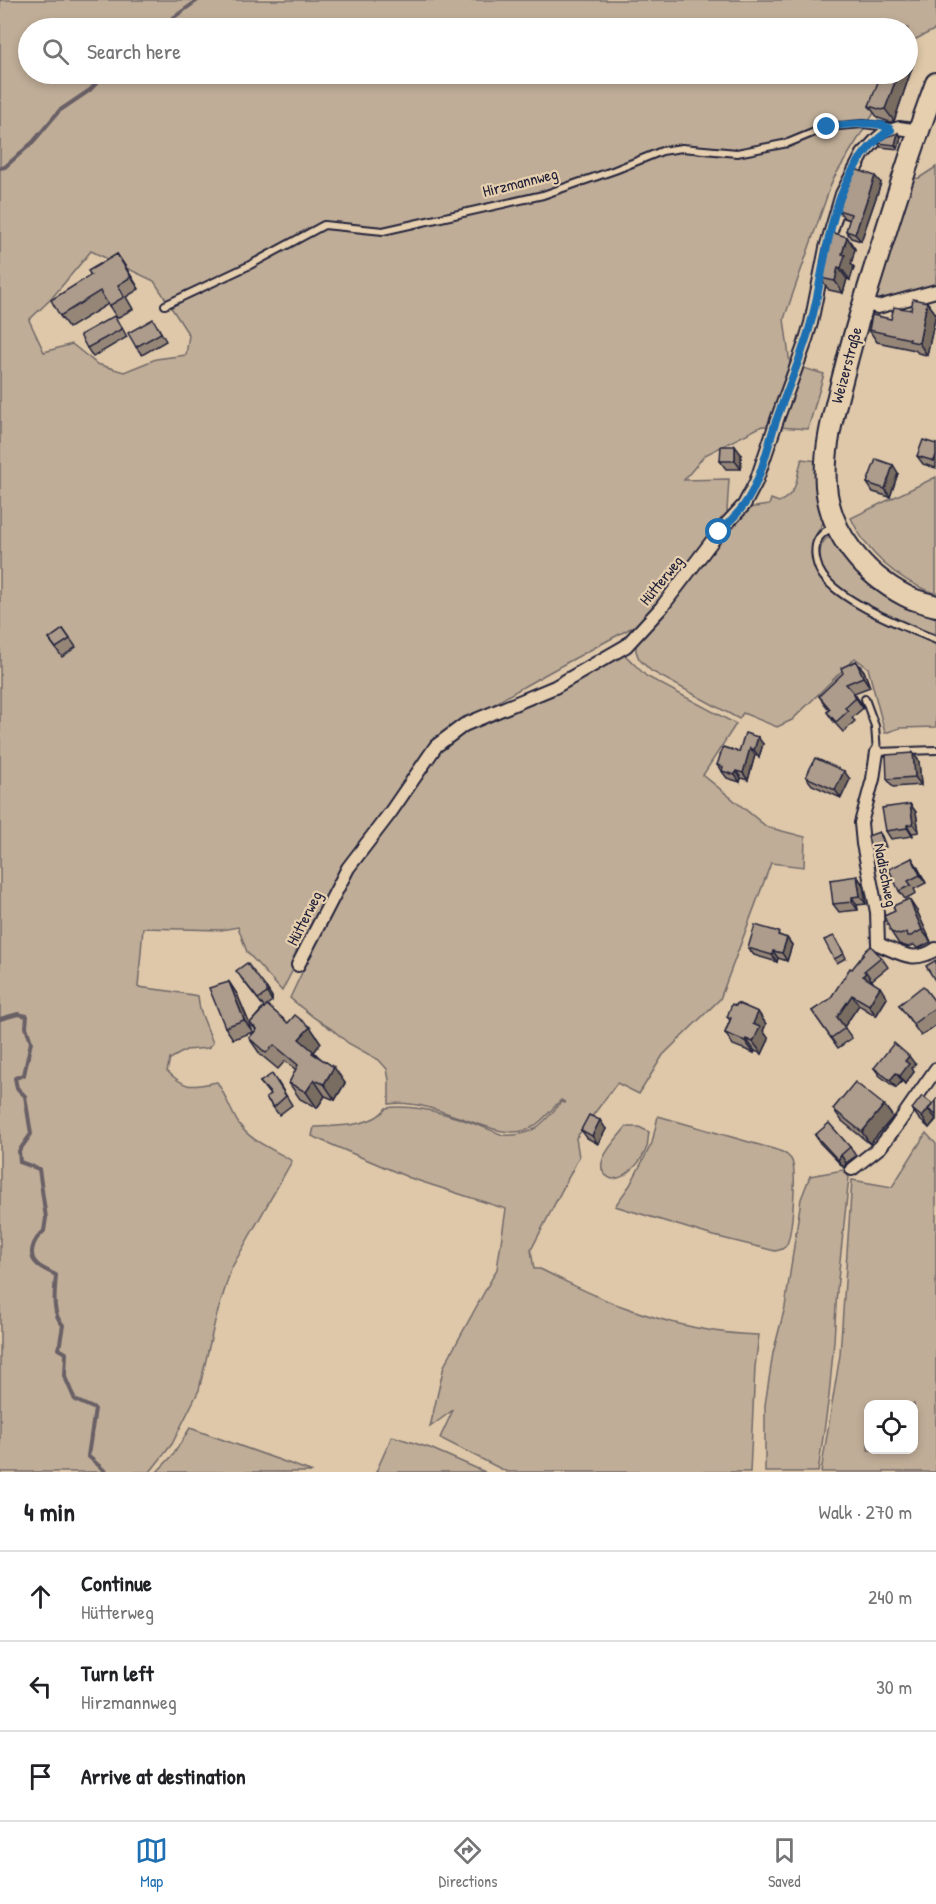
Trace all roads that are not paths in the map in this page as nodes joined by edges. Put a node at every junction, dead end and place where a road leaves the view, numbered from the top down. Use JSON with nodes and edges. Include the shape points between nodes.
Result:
{"nodes":[{"id":1,"x":935,"y":88,"type":"edge"},
{"id":2,"x":891,"y":130,"type":"junction"},
{"id":3,"x":920,"y":131,"type":"junction"},
{"id":4,"x":936,"y":291,"type":"edge"},
{"id":5,"x":863,"y":303,"type":"junction"},
{"id":6,"x":165,"y":305,"type":"dead end"},
{"id":7,"x":835,"y":527,"type":"junction"},
{"id":8,"x":936,"y":606,"type":"edge"},
{"id":9,"x":936,"y":640,"type":"edge"},
{"id":10,"x":865,"y":699,"type":"dead end"},
{"id":11,"x":936,"y":750,"type":"edge"},
{"id":12,"x":877,"y":752,"type":"junction"},
{"id":13,"x":936,"y":949,"type":"edge"},
{"id":14,"x":298,"y":965,"type":"dead end"},
{"id":15,"x":936,"y":1069,"type":"edge"},
{"id":16,"x":852,"y":1169,"type":"dead end"}],
"edges":[{"from":1,"to":3,"type":"main road","name":"Weizerstraße"},
{"from":2,"to":3,"type":"street"},
{"from":2,"to":6,"type":"lane","name":"Hirzmannweg","via":[[863,124],[827,127],[788,143],[737,153],[682,148],[662,151],[543,195],[383,231],[324,225]]},
{"from":2,"to":14,"type":"street","name":"Hütterweg","via":[[863,154],[842,194],[804,346],[756,482],[744,505],[626,646],[555,687],[464,725],[436,746],[348,867]]},
{"from":3,"to":5,"type":"main road","name":"Weizerstraße"},
{"from":4,"to":5,"type":"street","via":[[878,307]]},
{"from":5,"to":7,"type":"main road","name":"Weizerstraße","via":[[826,460],[828,498]]},
{"from":7,"to":8,"type":"main road","name":"Weizerstraße","via":[[856,557],[885,584],[907,597]]},
{"from":7,"to":9,"type":"lane","via":[[818,539],[816,550],[820,570],[830,584],[868,609]]},
{"from":10,"to":12,"type":"lane","via":[[875,726]]},
{"from":11,"to":12,"type":"lane"},
{"from":12,"to":13,"type":"street","name":"Nadischweg","via":[[861,823],[878,912],[878,944],[913,957]]},
{"from":15,"to":16,"type":"street","via":[[880,1147]]}]}
